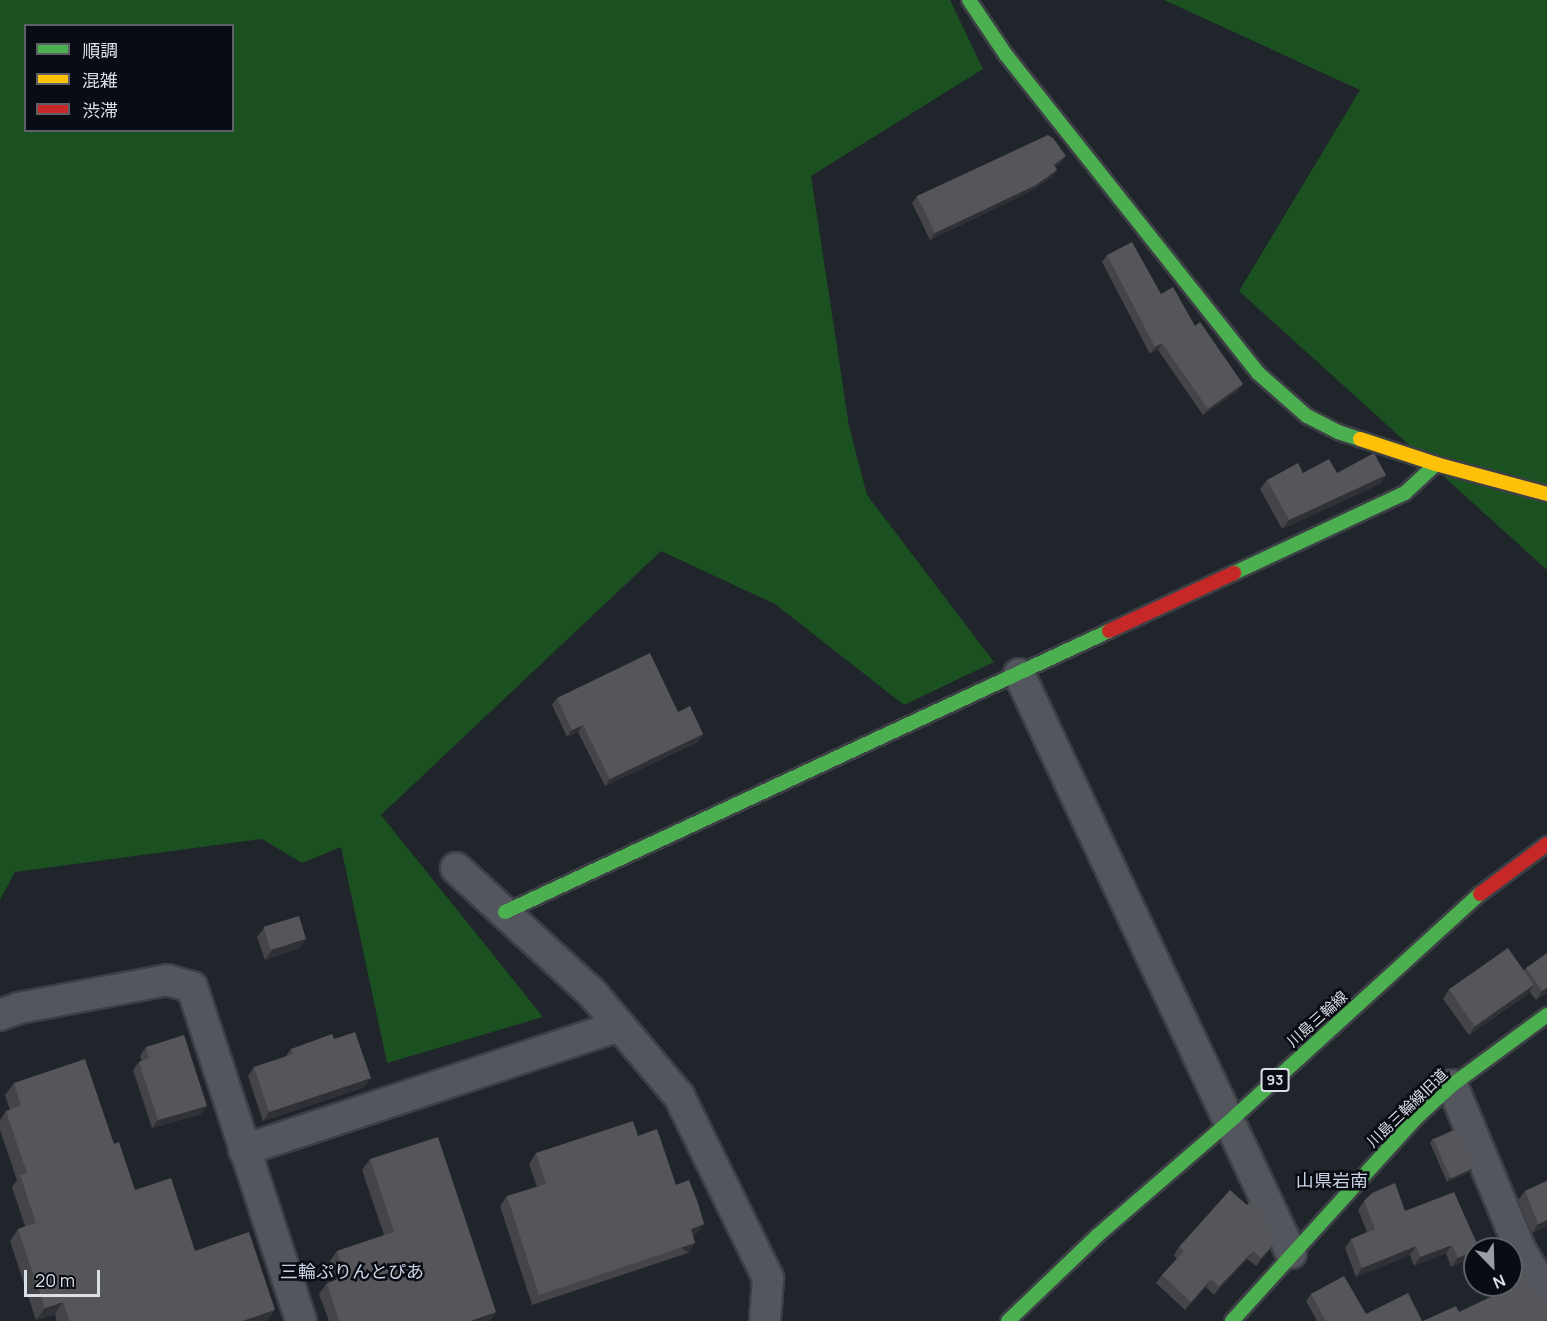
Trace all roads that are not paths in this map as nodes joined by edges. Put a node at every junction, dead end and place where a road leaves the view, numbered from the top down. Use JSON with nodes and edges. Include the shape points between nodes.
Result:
{"nodes":[{"id":1,"x":969,"y":0,"type":"edge"},
{"id":2,"x":1436,"y":464,"type":"junction"},
{"id":3,"x":1547,"y":494,"type":"edge"},
{"id":4,"x":1019,"y":674,"type":"junction"},
{"id":5,"x":1547,"y":844,"type":"edge"},
{"id":6,"x":456,"y":868,"type":"dead end"},
{"id":7,"x":505,"y":912,"type":"junction"},
{"id":8,"x":0,"y":1015,"type":"edge"},
{"id":9,"x":1547,"y":1016,"type":"edge"},
{"id":10,"x":619,"y":1026,"type":"junction"},
{"id":11,"x":1452,"y":1085,"type":"junction"},
{"id":12,"x":1229,"y":1122,"type":"junction"},
{"id":13,"x":244,"y":1150,"type":"junction"},
{"id":14,"x":1291,"y":1253,"type":"junction"},
{"id":15,"x":1547,"y":1294,"type":"edge"},
{"id":16,"x":301,"y":1321,"type":"edge"},
{"id":17,"x":765,"y":1321,"type":"edge"},
{"id":18,"x":1008,"y":1321,"type":"edge"},
{"id":19,"x":1232,"y":1321,"type":"edge"}],
"edges":[{"from":1,"to":2,"type":"street","via":[[1006,55],[1258,373],[1307,416],[1338,432]]},
{"from":2,"to":3,"type":"street"},
{"from":2,"to":4,"type":"street","via":[[1405,493]]},
{"from":4,"to":7,"type":"street"},
{"from":4,"to":12,"type":"street"},
{"from":5,"to":12,"type":"street","name":"川島三輪線","number":"93","via":[[1471,901]]},
{"from":6,"to":7,"type":"street"},
{"from":7,"to":10,"type":"street","via":[[592,993]]},
{"from":8,"to":13,"type":"street","via":[[167,980],[192,987]]},
{"from":9,"to":11,"type":"street","name":"川島三輪線旧道"},
{"from":10,"to":13,"type":"street"},
{"from":10,"to":17,"type":"street","via":[[679,1096],[768,1278]]},
{"from":11,"to":14,"type":"street","name":"川島三輪線旧道","via":[[1416,1118]]},
{"from":11,"to":15,"type":"street","via":[[1521,1251]]},
{"from":12,"to":14,"type":"street"},
{"from":12,"to":18,"type":"street","name":"川島三輪線","number":"93","via":[[1098,1235]]},
{"from":13,"to":16,"type":"street"},
{"from":14,"to":19,"type":"street","name":"川島三輪線旧道"}]}
